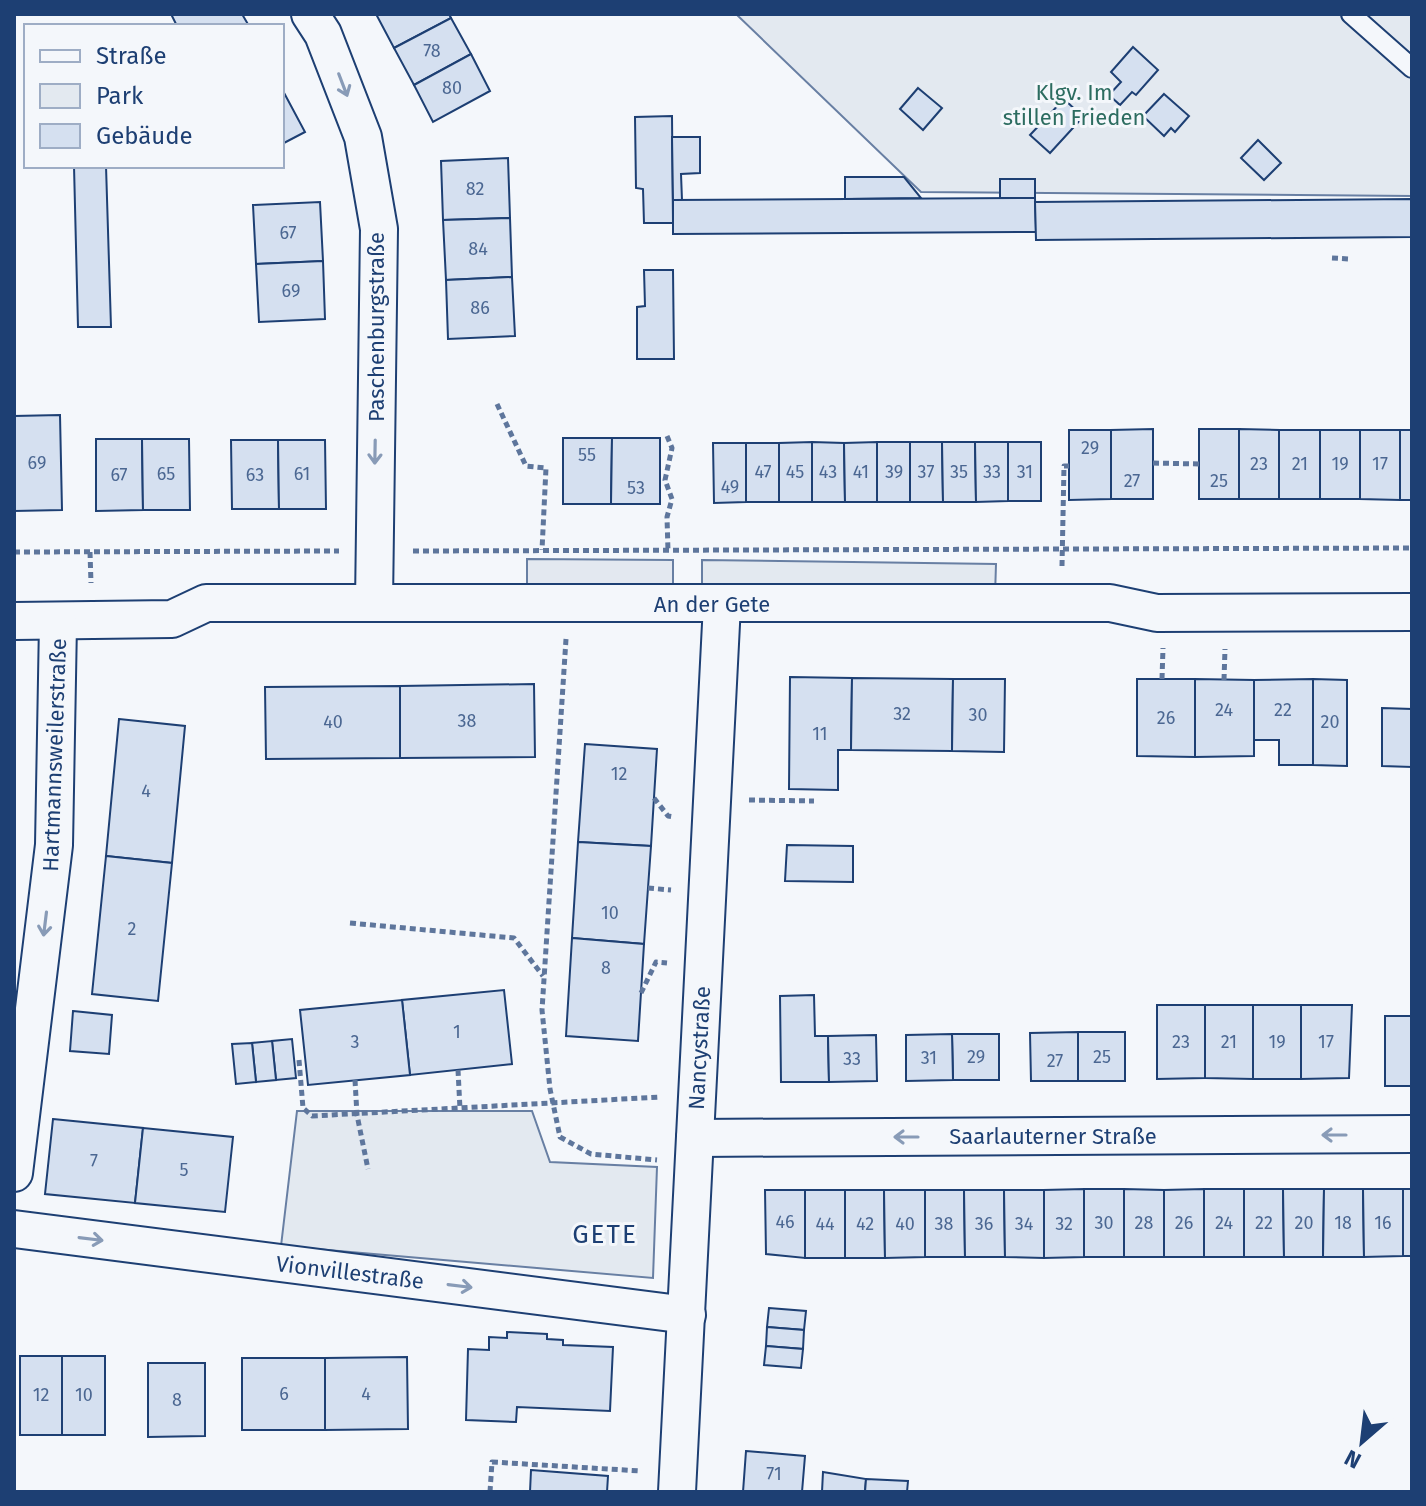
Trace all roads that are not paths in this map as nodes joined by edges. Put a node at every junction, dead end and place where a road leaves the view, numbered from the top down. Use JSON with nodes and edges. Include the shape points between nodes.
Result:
{"nodes":[{"id":1,"x":310,"y":14,"type":"edge"},
{"id":2,"x":1351,"y":14,"type":"edge"},
{"id":3,"x":1412,"y":68,"type":"edge"},
{"id":4,"x":374,"y":603,"type":"junction"},
{"id":5,"x":722,"y":604,"type":"junction"},
{"id":6,"x":1412,"y":612,"type":"edge"},
{"id":7,"x":14,"y":621,"type":"edge"},
{"id":8,"x":58,"y":623,"type":"junction"},
{"id":9,"x":1412,"y":1134,"type":"edge"},
{"id":10,"x":694,"y":1151,"type":"junction"},
{"id":11,"x":14,"y":1173,"type":"edge"},
{"id":12,"x":15,"y":1234,"type":"edge"},
{"id":13,"x":687,"y":1315,"type":"junction"},
{"id":14,"x":677,"y":1482,"type":"edge"}],
"edges":[{"from":1,"to":4,"type":"street","name":"Paschenburgstraße","one_way":true,"via":[[323,34],[363,137],[379,229]]},
{"from":2,"to":3,"type":"lane"},
{"from":4,"to":5,"type":"street","name":"An der Gete"},
{"from":4,"to":8,"type":"street","name":"An der Gete","via":[[206,603],[172,619]]},
{"from":5,"to":6,"type":"street","name":"An der Gete","via":[[1110,603],[1157,613]]},
{"from":5,"to":10,"type":"street","name":"Nancystraße"},
{"from":7,"to":8,"type":"street","name":"An der Gete"},
{"from":8,"to":11,"type":"street","name":"Hartmannsweilerstraße","one_way":true,"via":[[54,845]]},
{"from":9,"to":10,"type":"street","name":"Saarlauterner Straße","one_way":true},
{"from":10,"to":13,"type":"street","name":"Nancystraße"},
{"from":12,"to":13,"type":"street","name":"Vionvillestraße","one_way":true},
{"from":13,"to":14,"type":"street","name":"Nancystraße"}]}
